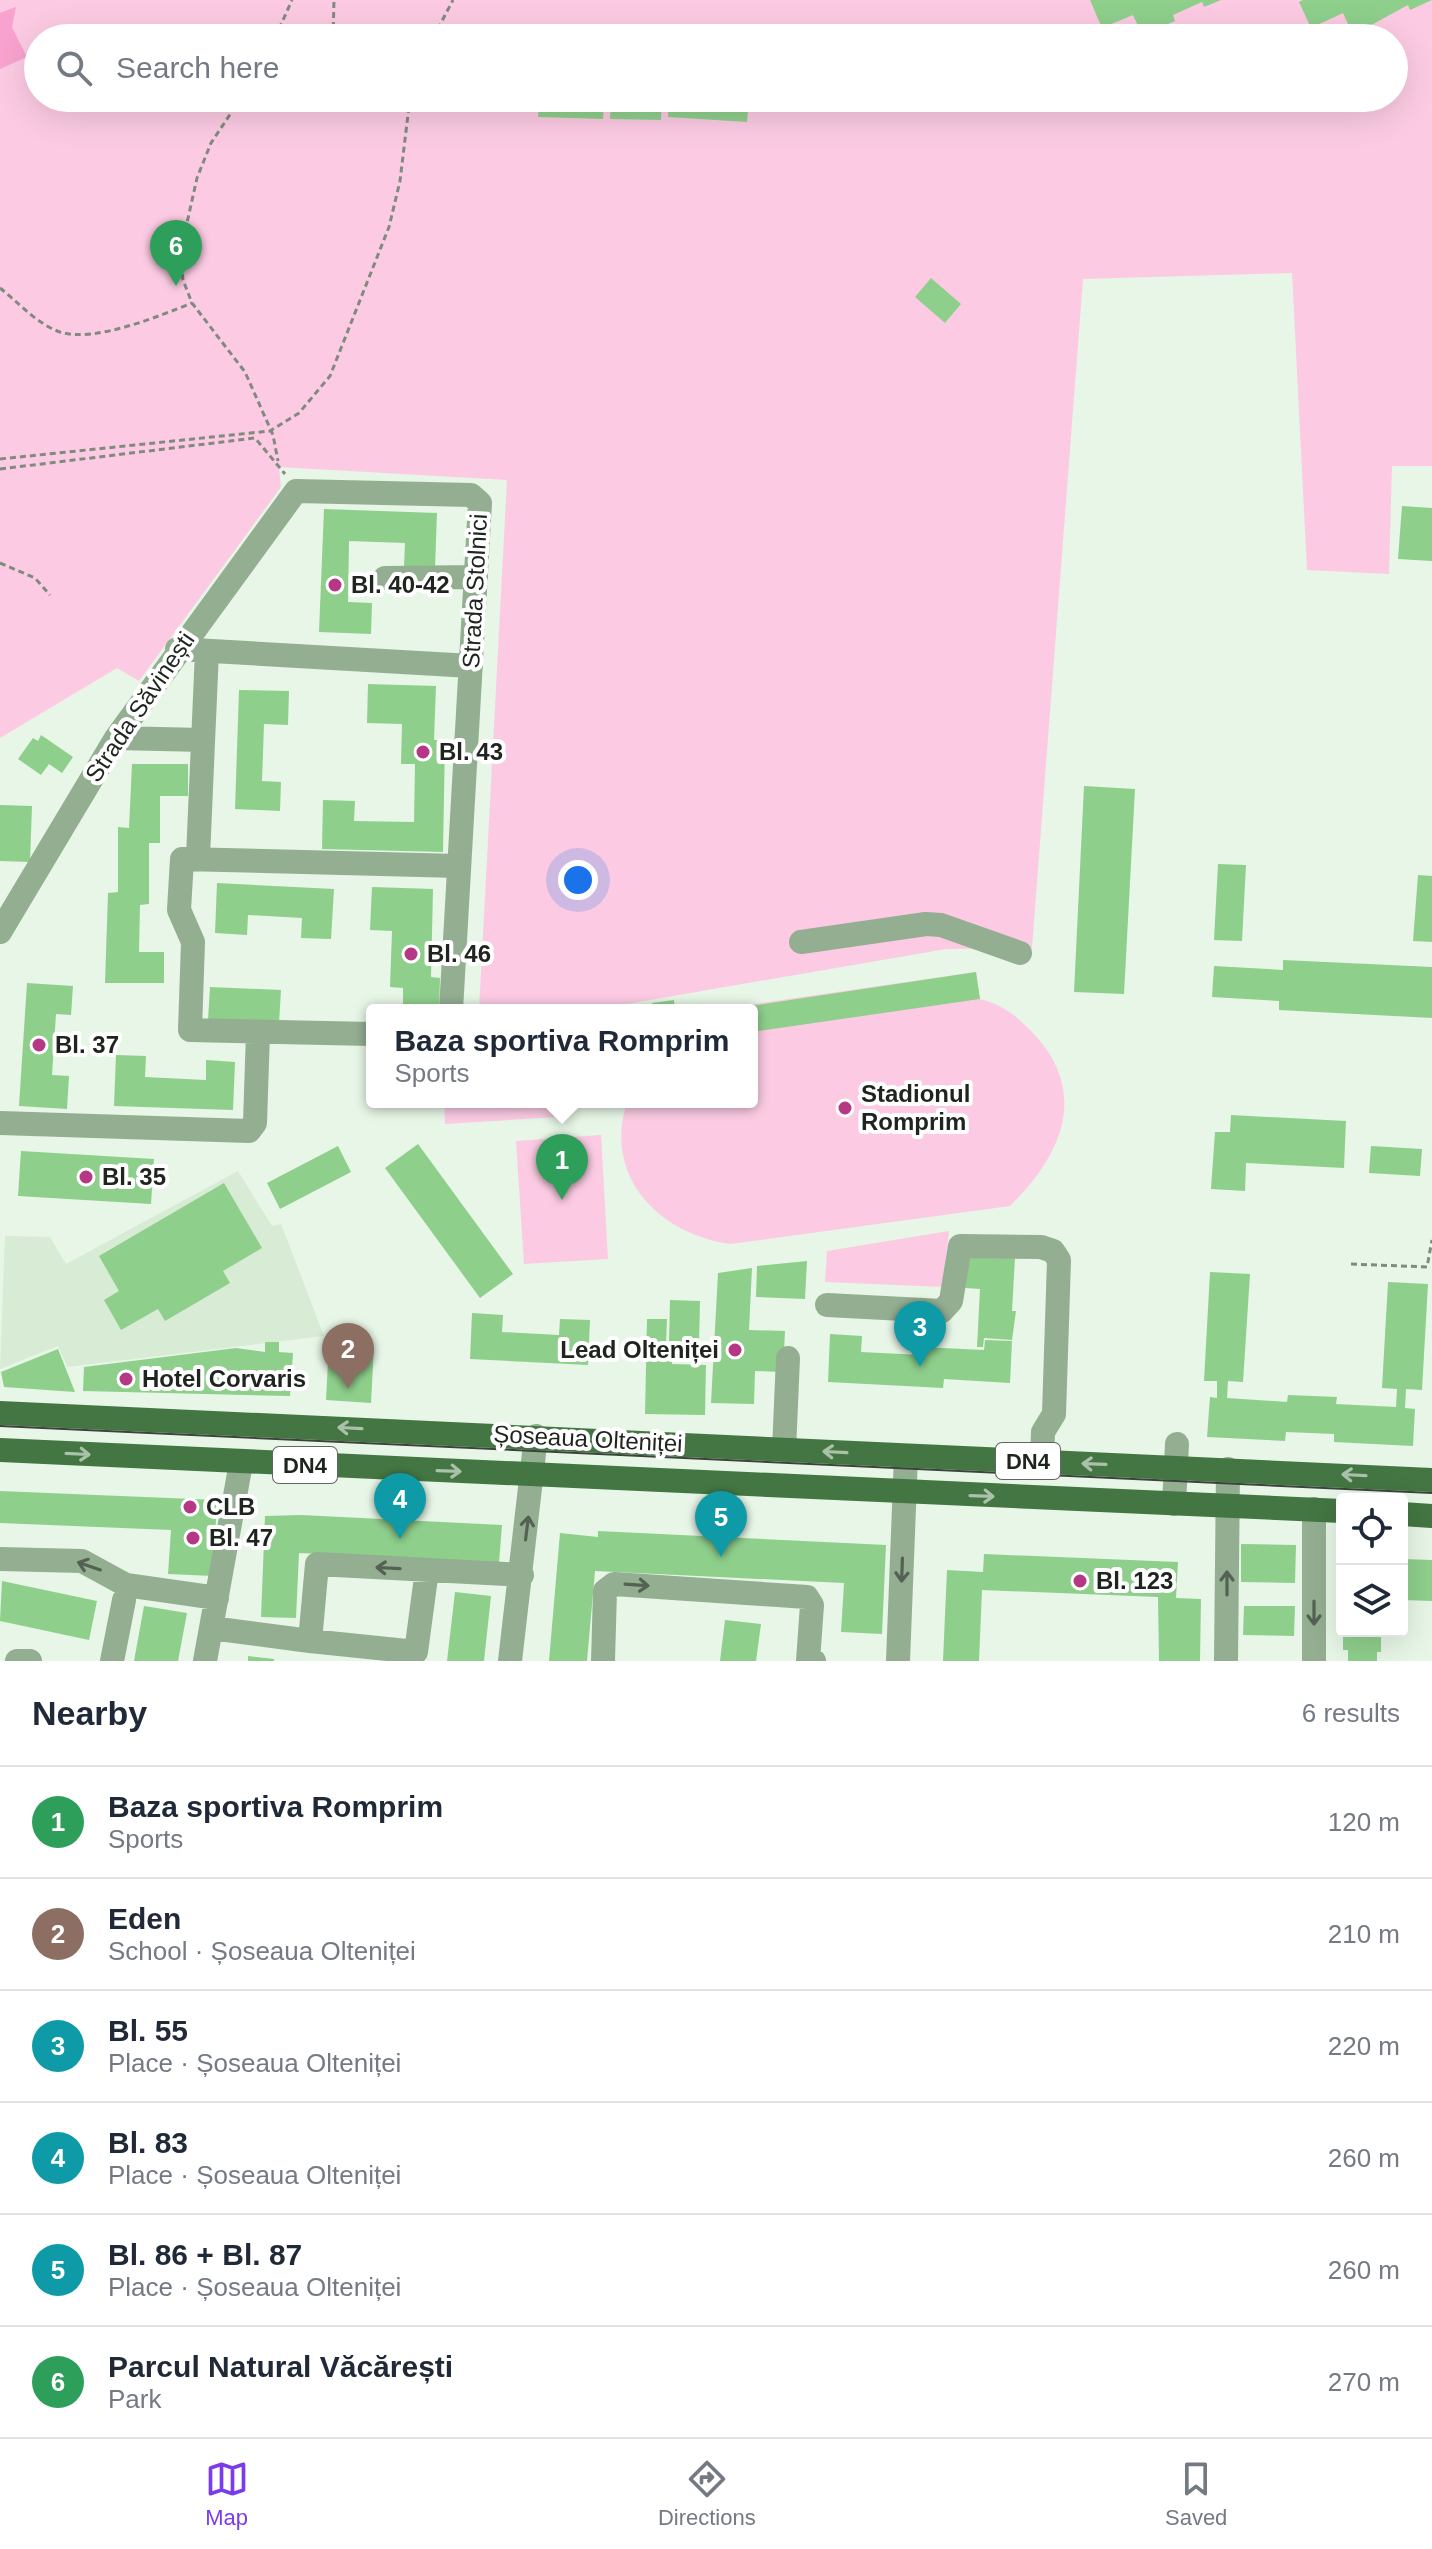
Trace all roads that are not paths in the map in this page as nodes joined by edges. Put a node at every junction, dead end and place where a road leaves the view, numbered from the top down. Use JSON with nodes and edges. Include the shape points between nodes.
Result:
{"nodes":[{"id":1,"x":296,"y":491,"type":"joint"},
{"id":2,"x":476,"y":577,"type":"junction"},
{"id":3,"x":385,"y":578,"type":"dead end"},
{"id":4,"x":177,"y":649,"type":"junction"},
{"id":5,"x":207,"y":651,"type":"junction"},
{"id":6,"x":471,"y":666,"type":"junction"},
{"id":7,"x":116,"y":738,"type":"junction"},
{"id":8,"x":203,"y":740,"type":"junction"},
{"id":9,"x":198,"y":857,"type":"junction"},
{"id":10,"x":459,"y":866,"type":"junction"},
{"id":11,"x":0,"y":932,"type":"edge"},
{"id":12,"x":801,"y":942,"type":"dead end"},
{"id":13,"x":1020,"y":953,"type":"dead end"},
{"id":14,"x":451,"y":1004,"type":"edge"},
{"id":15,"x":258,"y":1032,"type":"junction"},
{"id":16,"x":366,"y":1034,"type":"edge"},
{"id":17,"x":0,"y":1123,"type":"edge"},
{"id":18,"x":827,"y":1305,"type":"dead end"},
{"id":19,"x":788,"y":1358,"type":"dead end"},
{"id":20,"x":0,"y":1413,"type":"edge"},
{"id":21,"x":536,"y":1436,"type":"junction"},
{"id":22,"x":0,"y":1450,"type":"edge"},
{"id":23,"x":784,"y":1450,"type":"junction"},
{"id":24,"x":906,"y":1456,"type":"junction"},
{"id":25,"x":1176,"y":1456,"type":"junction"},
{"id":26,"x":1042,"y":1461,"type":"junction"},
{"id":27,"x":241,"y":1463,"type":"junction"},
{"id":28,"x":1228,"y":1469,"type":"junction"},
{"id":29,"x":534,"y":1475,"type":"junction"},
{"id":30,"x":1432,"y":1480,"type":"edge"},
{"id":31,"x":904,"y":1493,"type":"junction"},
{"id":32,"x":1174,"y":1504,"type":"junction"},
{"id":33,"x":1227,"y":1506,"type":"junction"},
{"id":34,"x":1314,"y":1509,"type":"junction"},
{"id":35,"x":1336,"y":1511,"type":"edge"},
{"id":36,"x":1408,"y":1514,"type":"edge"},
{"id":37,"x":1432,"y":1516,"type":"edge"},
{"id":38,"x":0,"y":1559,"type":"edge"},
{"id":39,"x":427,"y":1570,"type":"junction"},
{"id":40,"x":522,"y":1575,"type":"junction"},
{"id":41,"x":217,"y":1598,"type":"junction"},
{"id":42,"x":124,"y":1600,"type":"dead end"},
{"id":43,"x":211,"y":1628,"type":"junction"},
{"id":44,"x":310,"y":1641,"type":"junction"},
{"id":45,"x":17,"y":1661,"type":"edge"},
{"id":46,"x":30,"y":1661,"type":"edge"},
{"id":47,"x":112,"y":1661,"type":"edge"},
{"id":48,"x":205,"y":1661,"type":"edge"},
{"id":49,"x":510,"y":1661,"type":"edge"},
{"id":50,"x":603,"y":1661,"type":"edge"},
{"id":51,"x":814,"y":1661,"type":"edge"},
{"id":52,"x":898,"y":1661,"type":"edge"},
{"id":53,"x":1226,"y":1661,"type":"edge"},
{"id":54,"x":1314,"y":1661,"type":"edge"}],
"edges":[{"from":1,"to":2,"type":"street","name":"Strada Stolnici","via":[[477,498]]},
{"from":1,"to":4,"type":"street","name":"Strada Săvinești"},
{"from":2,"to":3,"type":"street"},
{"from":2,"to":6,"type":"street","name":"Strada Stolnici"},
{"from":4,"to":5,"type":"street"},
{"from":4,"to":7,"type":"street","name":"Strada Săvinești"},
{"from":5,"to":6,"type":"street"},
{"from":5,"to":8,"type":"street","name":"Strada Săvinești"},
{"from":6,"to":10,"type":"street","name":"Strada Stolnici"},
{"from":7,"to":8,"type":"street"},
{"from":7,"to":11,"type":"street","name":"Strada Săvinești"},
{"from":8,"to":9,"type":"street","name":"Strada Săvinești"},
{"from":9,"to":10,"type":"street"},
{"from":9,"to":15,"type":"street","via":[[180,863],[179,910],[193,942],[190,1030]]},
{"from":10,"to":14,"type":"street","name":"Strada Stolnici"},
{"from":12,"to":13,"type":"street","via":[[926,924]]},
{"from":15,"to":16,"type":"street"},
{"from":15,"to":17,"type":"street","via":[[255,1123],[249,1131]]},
{"from":18,"to":26,"type":"street","via":[[942,1311],[951,1301],[960,1246],[1053,1251],[1059,1260],[1054,1414],[1043,1432]]},
{"from":19,"to":23,"type":"street"},
{"from":21,"to":20,"type":"main road","name":"Șoseaua Olteniței","number":"DN4","one_way":true},
{"from":21,"to":23,"type":"main road","name":"Șoseaua Olteniței","number":"DN4"},
{"from":21,"to":29,"type":"street"},
{"from":22,"to":27,"type":"main road","name":"Șoseaua Olteniței","number":"DN4","one_way":true},
{"from":24,"to":23,"type":"main road","name":"Șoseaua Olteniței","number":"DN4","one_way":true},
{"from":24,"to":26,"type":"main road","name":"Șoseaua Olteniței","number":"DN4"},
{"from":24,"to":31,"type":"street"},
{"from":25,"to":26,"type":"main road","name":"Șoseaua Olteniței","number":"DN4","one_way":true},
{"from":25,"to":28,"type":"main road","name":"Șoseaua Olteniței","number":"DN4"},
{"from":25,"to":32,"type":"street"},
{"from":27,"to":29,"type":"main road","name":"Șoseaua Olteniței","number":"DN4","one_way":true},
{"from":27,"to":41,"type":"street"},
{"from":30,"to":28,"type":"main road","name":"Șoseaua Olteniței","number":"DN4","one_way":true},
{"from":28,"to":33,"type":"street"},
{"from":29,"to":31,"type":"main road","name":"Șoseaua Olteniței","number":"DN4"},
{"from":40,"to":29,"type":"street","one_way":true},
{"from":31,"to":32,"type":"main road","name":"Șoseaua Olteniței","number":"DN4","one_way":true},
{"from":31,"to":52,"type":"street","one_way":true},
{"from":32,"to":33,"type":"main road","name":"Șoseaua Olteniței","number":"DN4"},
{"from":33,"to":34,"type":"main road","name":"Șoseaua Olteniței","number":"DN4"},
{"from":53,"to":33,"type":"street","one_way":true},
{"from":34,"to":35,"type":"main road","name":"Șoseaua Olteniței","number":"DN4"},
{"from":34,"to":54,"type":"street","one_way":true},
{"from":36,"to":37,"type":"main road"},
{"from":41,"to":38,"type":"street","one_way":true,"via":[[126,1585],[82,1561]]},
{"from":39,"to":40,"type":"street"},
{"from":39,"to":44,"type":"street","one_way":true,"via":[[317,1564]]},
{"from":39,"to":44,"type":"street","via":[[416,1652]]},
{"from":40,"to":49,"type":"street"},
{"from":41,"to":43,"type":"street"},
{"from":42,"to":47,"type":"street"},
{"from":43,"to":44,"type":"street"},
{"from":43,"to":48,"type":"street"},
{"from":45,"to":46,"type":"street"},
{"from":50,"to":51,"type":"street","one_way":true,"via":[[605,1591],[614,1584],[807,1597],[812,1605],[808,1661]]}]}
